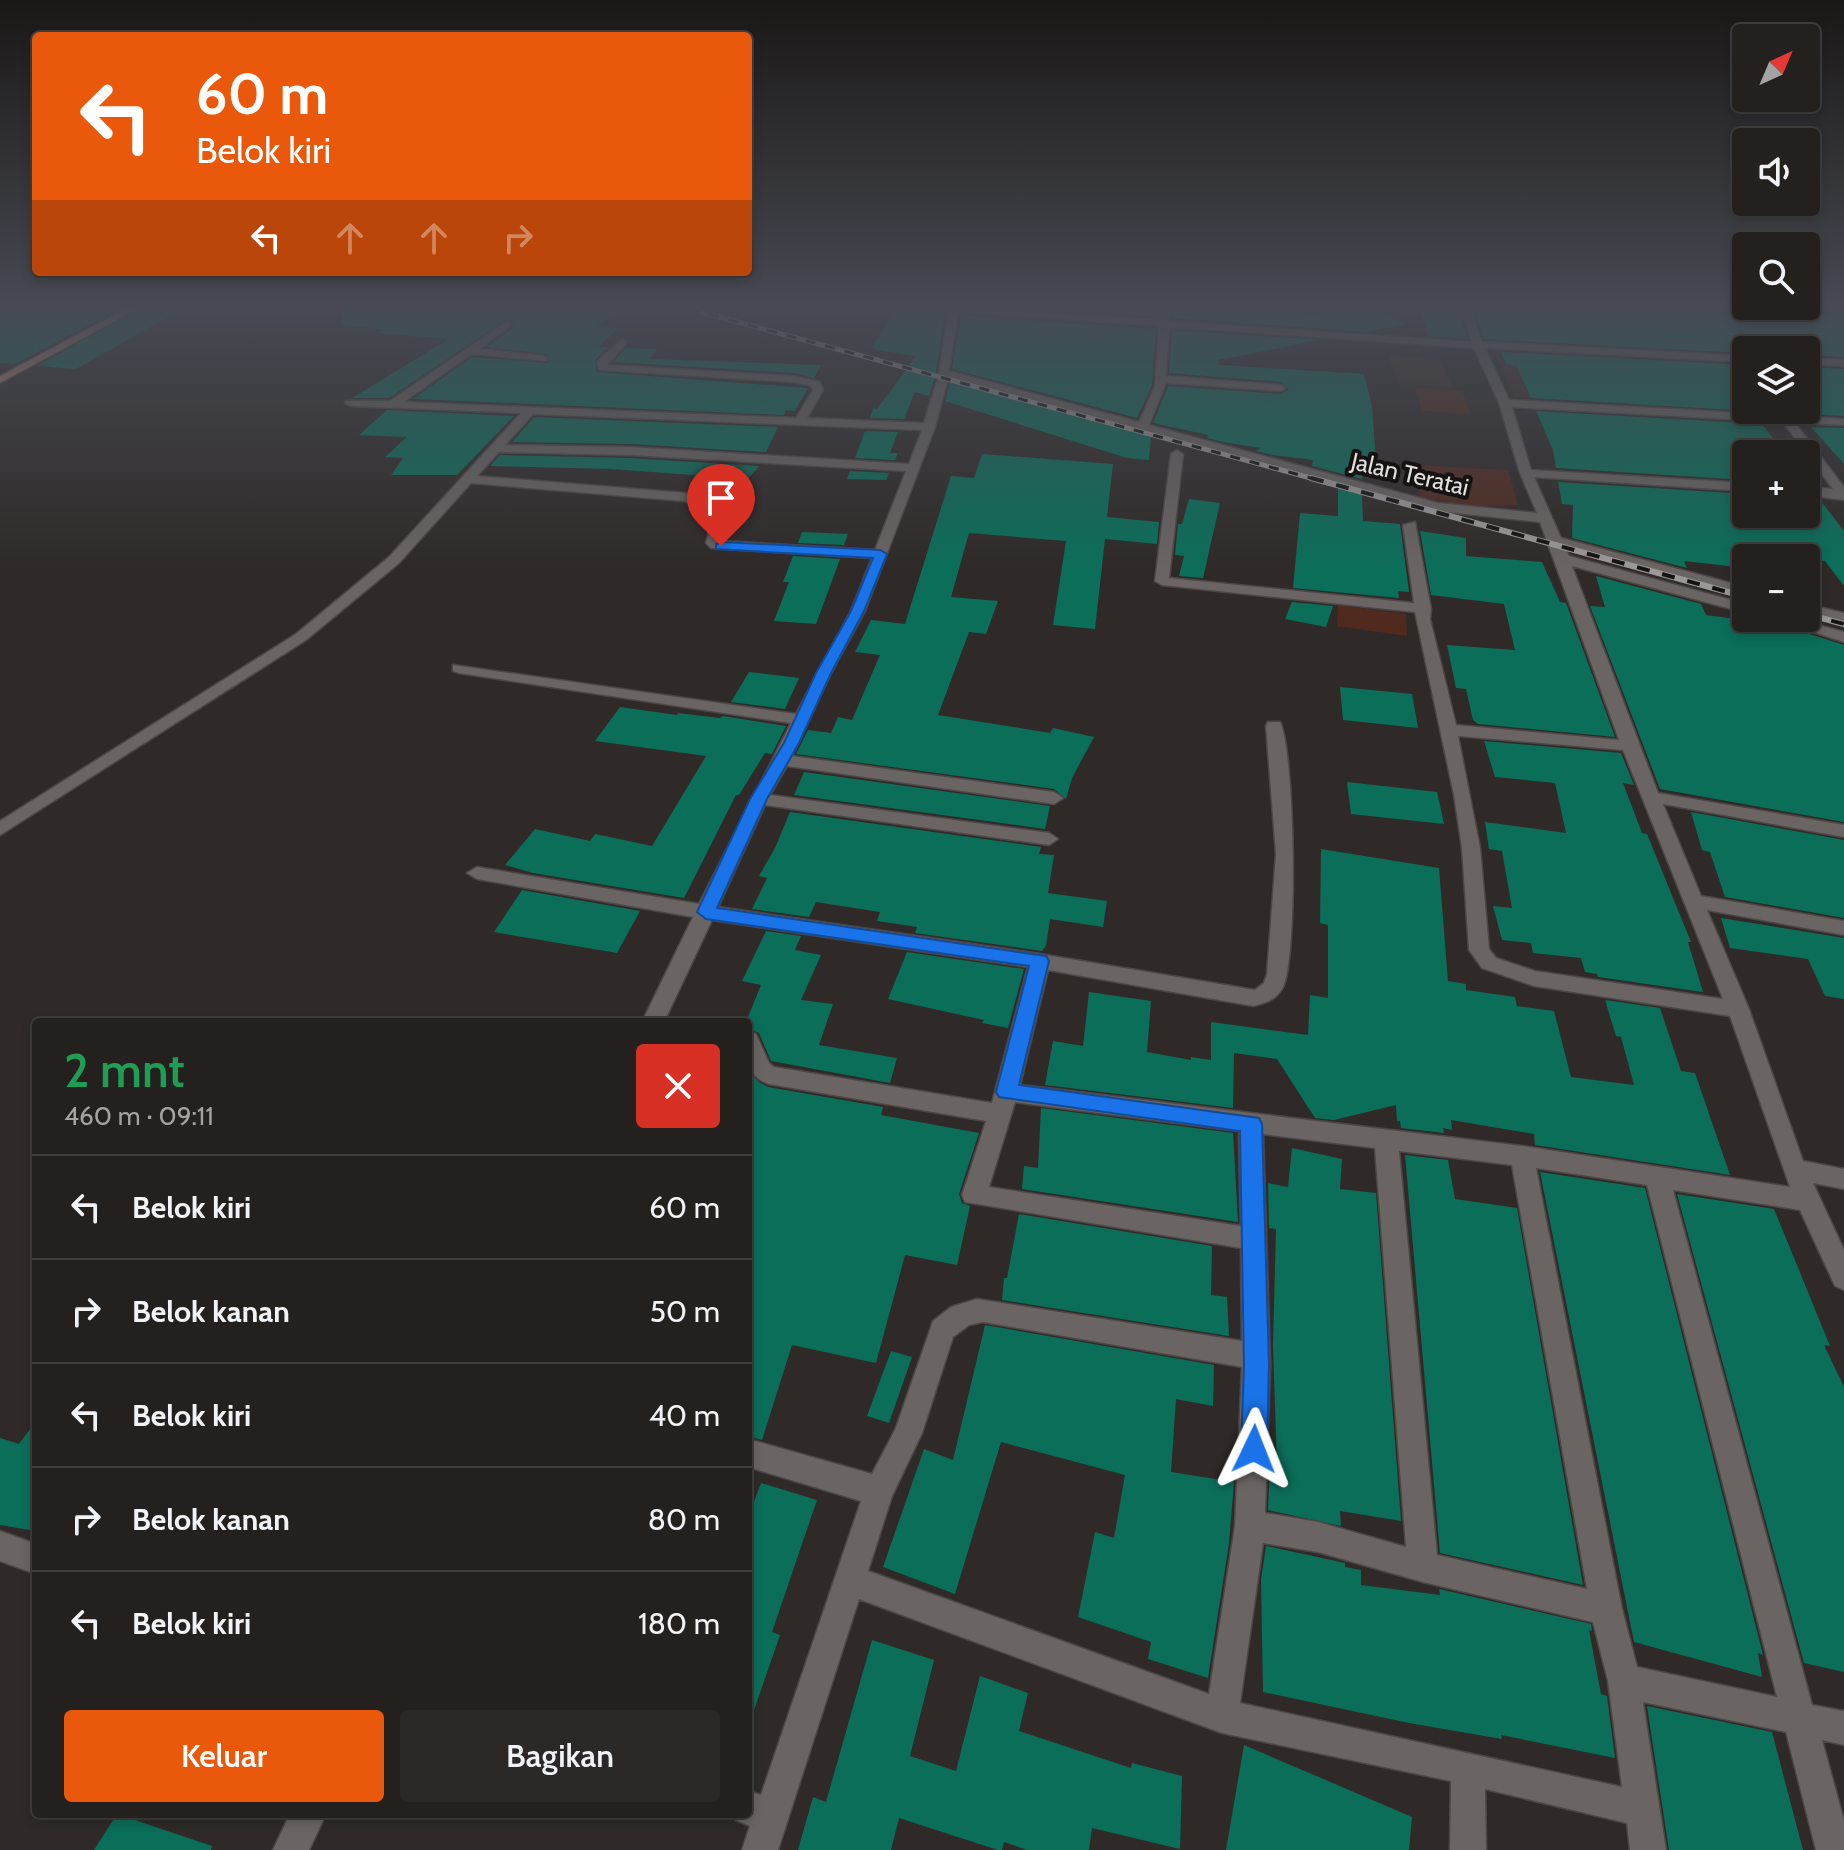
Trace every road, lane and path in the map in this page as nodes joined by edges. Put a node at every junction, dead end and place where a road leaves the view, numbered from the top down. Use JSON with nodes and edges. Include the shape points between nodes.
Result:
{"nodes":[{"id":1,"x":406,"y":395,"type":"edge"},
{"id":2,"x":815,"y":395,"type":"edge"},
{"id":3,"x":938,"y":395,"type":"edge"},
{"id":4,"x":1024,"y":395,"type":"edge"},
{"id":5,"x":1155,"y":395,"type":"edge"},
{"id":6,"x":1501,"y":395,"type":"edge"},
{"id":7,"x":351,"y":403,"type":"dead end"},
{"id":8,"x":1505,"y":403,"type":"junction"},
{"id":9,"x":392,"y":405,"type":"junction"},
{"id":10,"x":529,"y":411,"type":"junction"},
{"id":11,"x":1732,"y":412,"type":"edge"},
{"id":12,"x":1820,"y":419,"type":"edge"},
{"id":13,"x":800,"y":421,"type":"junction"},
{"id":14,"x":1844,"y":422,"type":"edge"},
{"id":15,"x":1790,"y":424,"type":"edge"},
{"id":16,"x":929,"y":427,"type":"junction"},
{"id":17,"x":1142,"y":428,"type":"junction"},
{"id":18,"x":496,"y":448,"type":"junction"},
{"id":19,"x":1177,"y":454,"type":"dead end"},
{"id":20,"x":912,"y":468,"type":"junction"},
{"id":21,"x":1526,"y":473,"type":"junction"},
{"id":22,"x":467,"y":479,"type":"junction"},
{"id":23,"x":1732,"y":486,"type":"edge"},
{"id":24,"x":1820,"y":492,"type":"edge"},
{"id":25,"x":1843,"y":494,"type":"edge"},
{"id":26,"x":1544,"y":518,"type":"junction"},
{"id":27,"x":1410,"y":525,"type":"dead end"},
{"id":28,"x":1554,"y":540,"type":"junction"},
{"id":29,"x":880,"y":554,"type":"junction"},
{"id":30,"x":1563,"y":559,"type":"junction"},
{"id":31,"x":1732,"y":587,"type":"edge"},
{"id":32,"x":1732,"y":605,"type":"edge"},
{"id":33,"x":1424,"y":609,"type":"junction"},
{"id":34,"x":1820,"y":612,"type":"edge"},
{"id":35,"x":1844,"y":618,"type":"edge"},
{"id":36,"x":1820,"y":630,"type":"edge"},
{"id":37,"x":1844,"y":637,"type":"edge"},
{"id":38,"x":459,"y":668,"type":"dead end"},
{"id":39,"x":803,"y":720,"type":"junction"},
{"id":40,"x":1274,"y":726,"type":"dead end"},
{"id":41,"x":1450,"y":730,"type":"junction"},
{"id":42,"x":1630,"y":746,"type":"junction"},
{"id":43,"x":782,"y":760,"type":"junction"},
{"id":44,"x":1652,"y":797,"type":"junction"},
{"id":45,"x":1054,"y":798,"type":"dead end"},
{"id":46,"x":759,"y":799,"type":"junction"},
{"id":47,"x":0,"y":829,"type":"edge"},
{"id":48,"x":1844,"y":831,"type":"edge"},
{"id":49,"x":1049,"y":839,"type":"dead end"},
{"id":50,"x":477,"y":873,"type":"dead end"},
{"id":51,"x":1694,"y":901,"type":"junction"},
{"id":52,"x":706,"y":912,"type":"junction"},
{"id":53,"x":1844,"y":928,"type":"edge"},
{"id":54,"x":1040,"y":961,"type":"junction"},
{"id":55,"x":1738,"y":1009,"type":"junction"},
{"id":56,"x":655,"y":1018,"type":"edge"},
{"id":57,"x":752,"y":1050,"type":"edge"},
{"id":58,"x":1004,"y":1103,"type":"junction"},
{"id":59,"x":1251,"y":1124,"type":"junction"},
{"id":60,"x":1386,"y":1139,"type":"junction"},
{"id":61,"x":1522,"y":1156,"type":"junction"},
{"id":62,"x":1794,"y":1169,"type":"junction"},
{"id":63,"x":1657,"y":1177,"type":"junction"},
{"id":64,"x":1844,"y":1179,"type":"edge"},
{"id":65,"x":1809,"y":1201,"type":"junction"},
{"id":66,"x":1254,"y":1239,"type":"junction"},
{"id":67,"x":1844,"y":1278,"type":"edge"},
{"id":68,"x":1256,"y":1356,"type":"junction"},
{"id":69,"x":752,"y":1454,"type":"edge"},
{"id":70,"x":879,"y":1491,"type":"junction"},
{"id":71,"x":1250,"y":1526,"type":"junction"},
{"id":72,"x":0,"y":1546,"type":"edge"},
{"id":73,"x":32,"y":1555,"type":"edge"},
{"id":74,"x":1423,"y":1567,"type":"junction"},
{"id":75,"x":849,"y":1580,"type":"junction"},
{"id":76,"x":1606,"y":1609,"type":"junction"},
{"id":77,"x":1624,"y":1681,"type":"junction"},
{"id":78,"x":1222,"y":1716,"type":"junction"},
{"id":79,"x":1799,"y":1718,"type":"junction"},
{"id":80,"x":1844,"y":1728,"type":"edge"},
{"id":81,"x":1468,"y":1768,"type":"junction"},
{"id":82,"x":1643,"y":1809,"type":"junction"},
{"id":83,"x":759,"y":1812,"type":"edge"},
{"id":84,"x":306,"y":1818,"type":"edge"},
{"id":85,"x":291,"y":1850,"type":"edge"},
{"id":86,"x":760,"y":1850,"type":"edge"},
{"id":87,"x":1468,"y":1850,"type":"edge"},
{"id":88,"x":1648,"y":1850,"type":"edge"},
{"id":89,"x":1834,"y":1850,"type":"edge"}],
"edges":[{"from":1,"to":9,"type":"street"},
{"from":2,"to":13,"type":"street"},
{"from":3,"to":16,"type":"street"},
{"from":4,"to":17,"type":"street","name":"Jalan Teratai"},
{"from":5,"to":17,"type":"street"},
{"from":6,"to":8,"type":"street"},
{"from":7,"to":9,"type":"street"},
{"from":8,"to":11,"type":"street"},
{"from":8,"to":21,"type":"street"},
{"from":9,"to":10,"type":"street"},
{"from":10,"to":13,"type":"street"},
{"from":10,"to":18,"type":"street"},
{"from":12,"to":14,"type":"street"},
{"from":13,"to":16,"type":"street"},
{"from":15,"to":25,"type":"street"},
{"from":16,"to":20,"type":"street"},
{"from":17,"to":26,"type":"street","name":"Jalan Teratai","via":[[1437,507]]},
{"from":18,"to":20,"type":"street"},
{"from":18,"to":22,"type":"street"},
{"from":19,"to":33,"type":"street","via":[[1162,581]]},
{"from":20,"to":29,"type":"street"},
{"from":21,"to":23,"type":"street"},
{"from":21,"to":26,"type":"street"},
{"from":22,"to":29,"type":"street","via":[[686,497],[720,514],[716,545]]},
{"from":22,"to":47,"type":"street","via":[[394,560],[301,637]]},
{"from":24,"to":25,"type":"street"},
{"from":26,"to":28,"type":"street"},
{"from":27,"to":33,"type":"street"},
{"from":28,"to":30,"type":"street"},
{"from":28,"to":31,"type":"street"},
{"from":29,"to":39,"type":"street","via":[[858,611]]},
{"from":30,"to":32,"type":"street"},
{"from":30,"to":42,"type":"street"},
{"from":33,"to":41,"type":"street"},
{"from":34,"to":35,"type":"street"},
{"from":36,"to":37,"type":"street"},
{"from":38,"to":39,"type":"street"},
{"from":39,"to":43,"type":"street"},
{"from":40,"to":54,"type":"street","via":[[1285,854],[1273,988],[1253,998]]},
{"from":41,"to":42,"type":"street"},
{"from":41,"to":55,"type":"street","via":[[1471,848],[1479,950],[1489,963],[1534,978]]},
{"from":42,"to":44,"type":"street"},
{"from":43,"to":45,"type":"street"},
{"from":43,"to":46,"type":"street"},
{"from":44,"to":48,"type":"street"},
{"from":44,"to":51,"type":"street"},
{"from":46,"to":49,"type":"street"},
{"from":46,"to":52,"type":"street"},
{"from":50,"to":52,"type":"street"},
{"from":51,"to":53,"type":"street"},
{"from":51,"to":55,"type":"street"},
{"from":52,"to":54,"type":"street"},
{"from":52,"to":56,"type":"street"},
{"from":54,"to":58,"type":"street"},
{"from":55,"to":62,"type":"street"},
{"from":57,"to":58,"type":"street","via":[[760,1069],[769,1075]]},
{"from":58,"to":59,"type":"street"},
{"from":58,"to":66,"type":"street","via":[[974,1195]]},
{"from":59,"to":60,"type":"street"},
{"from":59,"to":66,"type":"street"},
{"from":60,"to":61,"type":"street"},
{"from":60,"to":74,"type":"street"},
{"from":61,"to":63,"type":"street"},
{"from":61,"to":76,"type":"street"},
{"from":62,"to":64,"type":"street"},
{"from":62,"to":65,"type":"street"},
{"from":63,"to":65,"type":"street"},
{"from":63,"to":79,"type":"street"},
{"from":65,"to":67,"type":"street"},
{"from":66,"to":68,"type":"street"},
{"from":68,"to":70,"type":"street","via":[[983,1310],[960,1315],[942,1330],[908,1433]]},
{"from":68,"to":71,"type":"street"},
{"from":69,"to":70,"type":"street"},
{"from":70,"to":75,"type":"street"},
{"from":71,"to":74,"type":"street","via":[[1318,1537]]},
{"from":71,"to":78,"type":"street"},
{"from":72,"to":73,"type":"street"},
{"from":74,"to":76,"type":"street"},
{"from":75,"to":78,"type":"street"},
{"from":75,"to":83,"type":"street"},
{"from":76,"to":77,"type":"street"},
{"from":77,"to":79,"type":"street"},
{"from":77,"to":82,"type":"street"},
{"from":78,"to":81,"type":"street"},
{"from":79,"to":80,"type":"street"},
{"from":79,"to":89,"type":"street"},
{"from":81,"to":82,"type":"street"},
{"from":81,"to":87,"type":"street"},
{"from":82,"to":88,"type":"street"},
{"from":83,"to":86,"type":"street"},
{"from":84,"to":85,"type":"street"}]}
